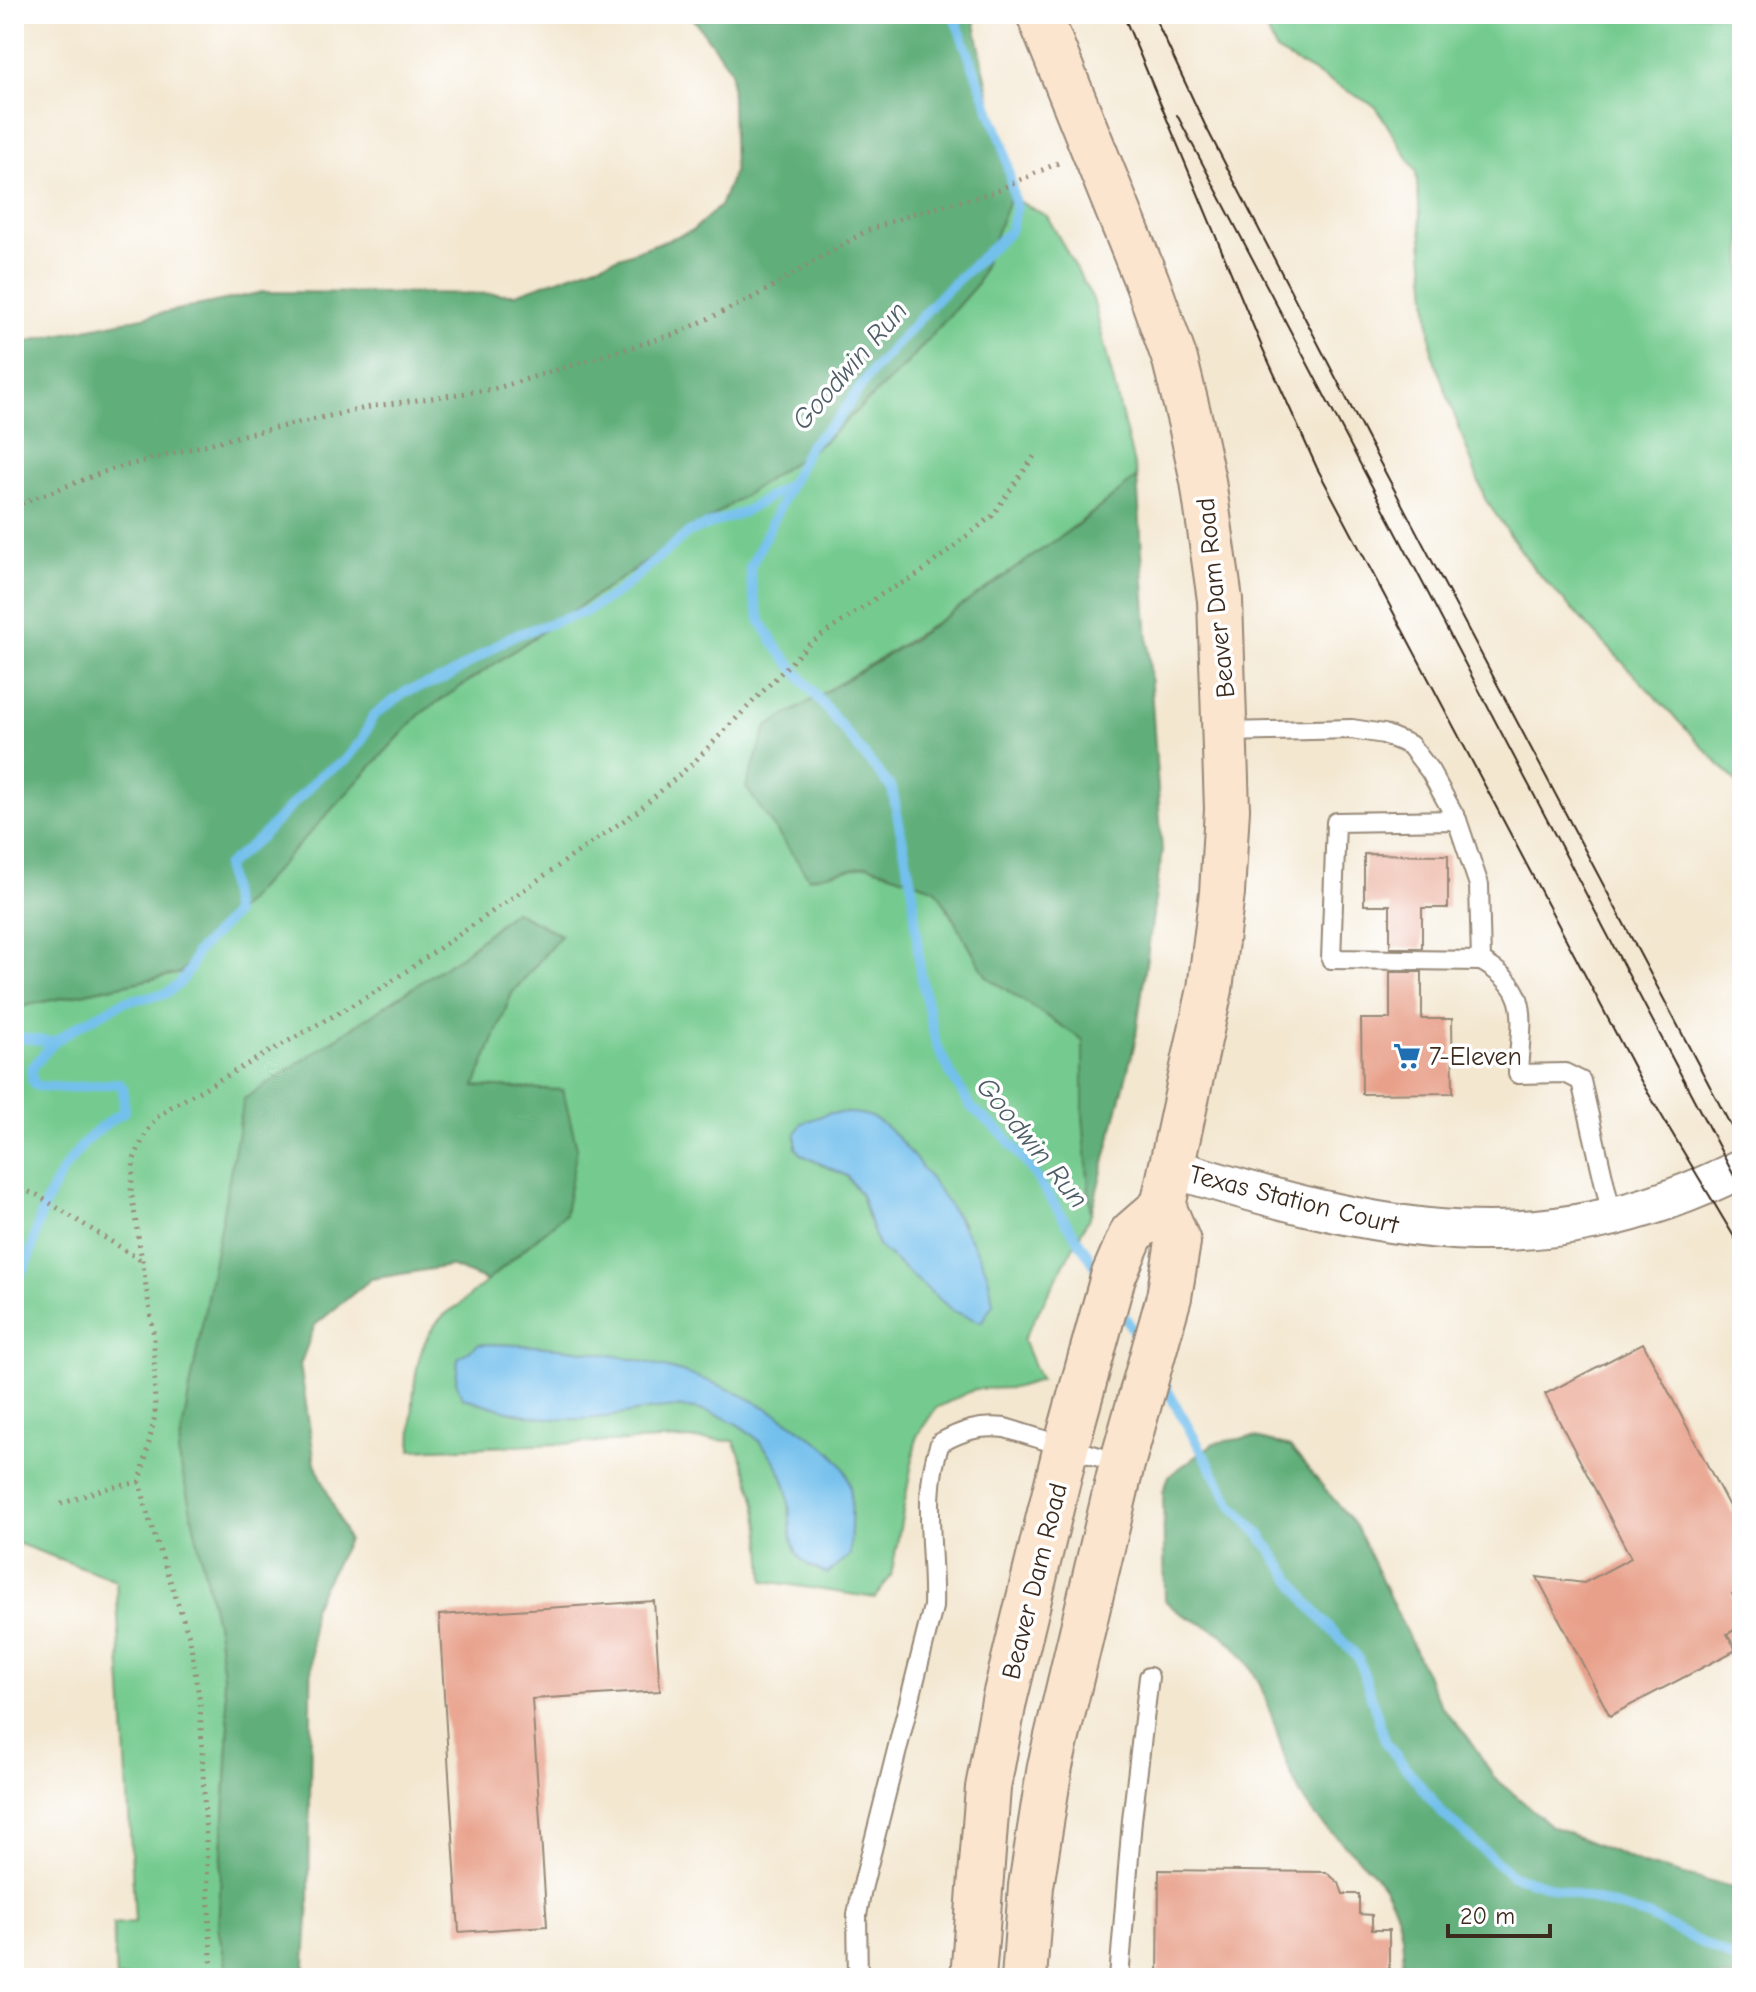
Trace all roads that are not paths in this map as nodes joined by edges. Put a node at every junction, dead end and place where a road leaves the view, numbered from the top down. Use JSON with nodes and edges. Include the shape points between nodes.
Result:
{"nodes":[{"id":1,"x":1039,"y":14,"type":"edge"},
{"id":2,"x":1227,"y":732,"type":"junction"},
{"id":3,"x":1457,"y":820,"type":"junction"},
{"id":4,"x":1481,"y":961,"type":"junction"},
{"id":5,"x":1742,"y":1168,"type":"edge"},
{"id":6,"x":1155,"y":1202,"type":"junction"},
{"id":7,"x":1612,"y":1216,"type":"junction"},
{"id":8,"x":1126,"y":1446,"type":"junction"},
{"id":9,"x":1066,"y":1447,"type":"junction"},
{"id":10,"x":1149,"y":1677,"type":"dead end"},
{"id":11,"x":858,"y":1978,"type":"edge"},
{"id":12,"x":972,"y":1978,"type":"edge"},
{"id":13,"x":1024,"y":1978,"type":"edge"},
{"id":14,"x":1119,"y":1978,"type":"edge"}],
"edges":[{"from":1,"to":2,"type":"main road","name":"Beaver Dam Road","via":[[1096,148],[1178,373],[1213,542]]},
{"from":2,"to":3,"type":"lane","via":[[1352,729],[1384,734],[1410,745]]},
{"from":2,"to":6,"type":"main road","name":"Beaver Dam Road","via":[[1225,851],[1210,989]]},
{"from":3,"to":4,"type":"lane","via":[[1479,885]]},
{"from":3,"to":4,"type":"lane","via":[[1336,822],[1331,959]]},
{"from":4,"to":7,"type":"lane","via":[[1507,975],[1515,988],[1521,1007],[1518,1074],[1565,1073],[1581,1081]]},
{"from":5,"to":7,"type":"street","name":"Texas Station Court"},
{"from":6,"to":7,"type":"street","name":"Texas Station Court","via":[[1309,1207],[1417,1229],[1481,1233]]},
{"from":6,"to":8,"type":"main road","via":[[1178,1242],[1169,1297]]},
{"from":6,"to":9,"type":"main road","name":"Beaver Dam Road","via":[[1113,1277]]},
{"from":8,"to":9,"type":"lane"},
{"from":8,"to":13,"type":"main road","via":[[1050,1766]]},
{"from":9,"to":11,"type":"lane","via":[[985,1426],[940,1443],[930,1486],[933,1607],[862,1889]]},
{"from":9,"to":12,"type":"main road","name":"Beaver Dam Road","via":[[988,1788]]},
{"from":10,"to":14,"type":"lane"}]}
